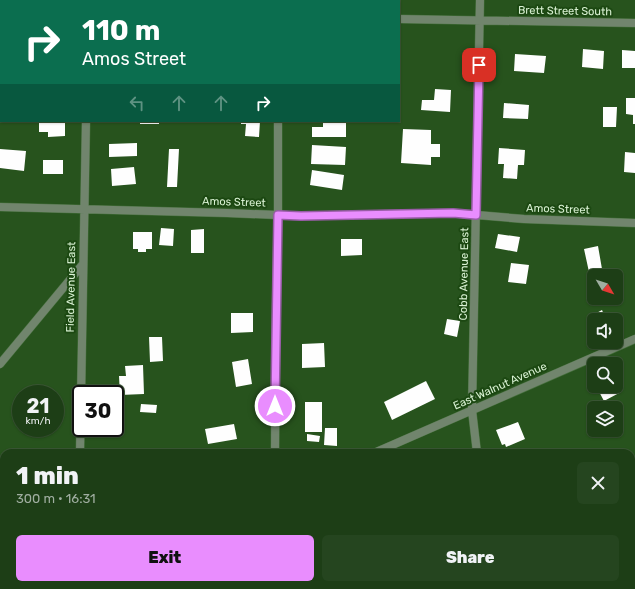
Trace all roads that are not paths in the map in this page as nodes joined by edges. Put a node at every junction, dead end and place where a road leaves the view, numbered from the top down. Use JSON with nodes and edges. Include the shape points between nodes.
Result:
{"nodes":[{"id":1,"x":480,"y":0,"type":"edge"},
{"id":2,"x":400,"y":19,"type":"edge"},
{"id":3,"x":480,"y":20,"type":"junction"},
{"id":4,"x":635,"y":23,"type":"edge"},
{"id":5,"x":86,"y":122,"type":"edge"},
{"id":6,"x":278,"y":122,"type":"edge"},
{"id":7,"x":0,"y":207,"type":"edge"},
{"id":8,"x":84,"y":209,"type":"junction"},
{"id":9,"x":278,"y":215,"type":"junction"},
{"id":10,"x":476,"y":215,"type":"junction"},
{"id":11,"x":635,"y":223,"type":"edge"},
{"id":12,"x":83,"y":264,"type":"junction"},
{"id":13,"x":635,"y":338,"type":"edge"},
{"id":14,"x":0,"y":364,"type":"edge"},
{"id":15,"x":472,"y":410,"type":"junction"},
{"id":16,"x":80,"y":449,"type":"edge"},
{"id":17,"x":275,"y":449,"type":"edge"},
{"id":18,"x":383,"y":449,"type":"edge"},
{"id":19,"x":477,"y":449,"type":"edge"}],
"edges":[{"from":1,"to":3,"type":"street","name":"Cobb Avenue East"},
{"from":2,"to":3,"type":"street","name":"Brett Street South"},
{"from":3,"to":4,"type":"street","name":"Brett Street South"},
{"from":3,"to":10,"type":"street","name":"Cobb Avenue East"},
{"from":5,"to":8,"type":"street","name":"Field Avenue East"},
{"from":6,"to":9,"type":"street"},
{"from":7,"to":8,"type":"street","name":"Amos Street"},
{"from":8,"to":9,"type":"street","name":"Amos Street"},
{"from":8,"to":12,"type":"street","name":"Field Avenue East"},
{"from":9,"to":10,"type":"street","name":"Amos Street"},
{"from":9,"to":17,"type":"street"},
{"from":10,"to":11,"type":"street","name":"Amos Street"},
{"from":10,"to":15,"type":"street","name":"Cobb Avenue East"},
{"from":12,"to":14,"type":"street"},
{"from":12,"to":16,"type":"street","name":"Field Avenue East"},
{"from":13,"to":15,"type":"street","name":"East Walnut Avenue"},
{"from":15,"to":18,"type":"street","name":"East Walnut Avenue"},
{"from":15,"to":19,"type":"street","name":"Cobb Avenue East"}]}
